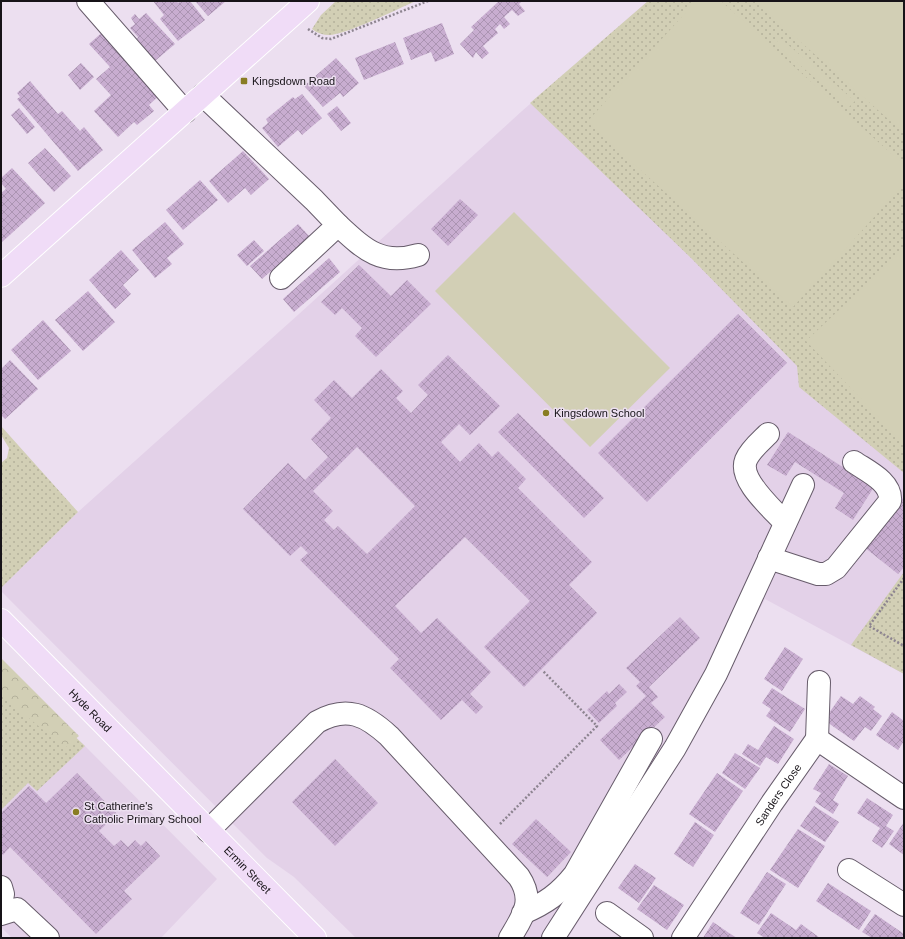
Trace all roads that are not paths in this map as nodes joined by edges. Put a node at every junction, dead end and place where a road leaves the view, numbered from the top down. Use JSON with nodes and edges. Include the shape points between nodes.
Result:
{"nodes":[{"id":1,"x":88,"y":1,"type":"edge"},
{"id":2,"x":300,"y":8,"type":"edge"},
{"id":3,"x":204,"y":96,"type":"junction"},
{"id":4,"x":185,"y":112,"type":"junction"},
{"id":5,"x":338,"y":225,"type":"junction"},
{"id":6,"x":418,"y":255,"type":"dead end"},
{"id":7,"x":1,"y":276,"type":"edge"},
{"id":8,"x":281,"y":278,"type":"dead end"},
{"id":9,"x":768,"y":434,"type":"dead end"},
{"id":10,"x":854,"y":462,"type":"dead end"},
{"id":11,"x":803,"y":485,"type":"dead end"},
{"id":12,"x":785,"y":523,"type":"junction"},
{"id":13,"x":770,"y":558,"type":"junction"},
{"id":14,"x":1,"y":620,"type":"edge"},
{"id":15,"x":819,"y":682,"type":"dead end"},
{"id":16,"x":651,"y":739,"type":"dead end"},
{"id":17,"x":817,"y":739,"type":"junction"},
{"id":18,"x":904,"y":798,"type":"edge"},
{"id":19,"x":179,"y":802,"type":"joint"},
{"id":20,"x":208,"y":831,"type":"junction"},
{"id":21,"x":849,"y":870,"type":"dead end"},
{"id":22,"x":1,"y":888,"type":"edge"},
{"id":23,"x":902,"y":900,"type":"edge"},
{"id":24,"x":1,"y":904,"type":"edge"},
{"id":25,"x":523,"y":913,"type":"junction"},
{"id":26,"x":607,"y":913,"type":"dead end"},
{"id":27,"x":1,"y":914,"type":"edge"},
{"id":28,"x":48,"y":938,"type":"edge"},
{"id":29,"x":315,"y":938,"type":"edge"},
{"id":30,"x":510,"y":938,"type":"edge"},
{"id":31,"x":553,"y":938,"type":"edge"},
{"id":32,"x":642,"y":938,"type":"edge"},
{"id":33,"x":683,"y":938,"type":"edge"}],
"edges":[{"from":1,"to":4,"type":"street"},
{"from":2,"to":3,"type":"main road"},
{"from":3,"to":4,"type":"main road"},
{"from":3,"to":5,"type":"street"},
{"from":4,"to":7,"type":"main road"},
{"from":5,"to":6,"type":"street","via":[[370,253],[381,257],[404,259]]},
{"from":5,"to":8,"type":"street"},
{"from":9,"to":12,"type":"street","via":[[749,455],[745,467],[752,487]]},
{"from":10,"to":13,"type":"street","via":[[885,484],[890,501],[836,568],[826,574],[818,574]]},
{"from":11,"to":12,"type":"street"},
{"from":12,"to":13,"type":"street"},
{"from":13,"to":31,"type":"street","via":[[716,674],[675,748]]},
{"from":14,"to":19,"type":"main road","name":"Hyde Road"},
{"from":15,"to":17,"type":"street"},
{"from":16,"to":25,"type":"street","via":[[575,874],[563,890],[547,902]]},
{"from":17,"to":18,"type":"street"},
{"from":17,"to":33,"type":"street","name":"Sanders Close"},
{"from":19,"to":20,"type":"main road","name":"Ermin Street"},
{"from":20,"to":25,"type":"street","via":[[317,722],[336,714],[364,717],[374,722],[389,736],[519,878],[527,896]]},
{"from":20,"to":29,"type":"main road","name":"Ermin Street"},
{"from":21,"to":23,"type":"street"},
{"from":22,"to":24,"type":"street"},
{"from":25,"to":30,"type":"street"},
{"from":26,"to":32,"type":"street"},
{"from":27,"to":28,"type":"street","via":[[17,909]]}]}
